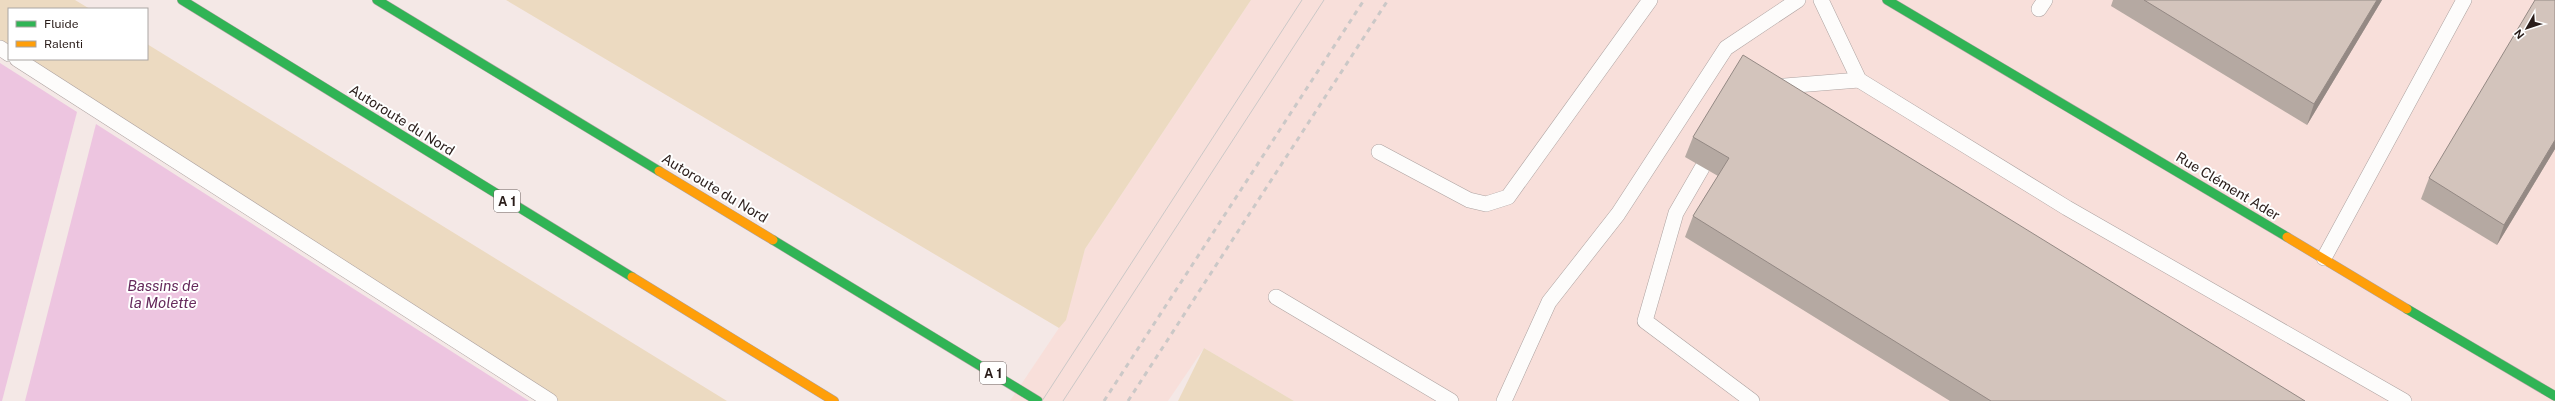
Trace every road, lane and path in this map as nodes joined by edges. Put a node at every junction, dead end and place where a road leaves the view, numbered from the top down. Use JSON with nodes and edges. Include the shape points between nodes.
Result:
{"nodes":[{"id":1,"x":182,"y":0,"type":"edge"},
{"id":2,"x":377,"y":0,"type":"edge"},
{"id":3,"x":1650,"y":0,"type":"edge"},
{"id":4,"x":1798,"y":0,"type":"edge"},
{"id":5,"x":1821,"y":0,"type":"edge"},
{"id":6,"x":1887,"y":0,"type":"edge"},
{"id":7,"x":2464,"y":0,"type":"edge"},
{"id":8,"x":19,"y":60,"type":"edge"},
{"id":9,"x":1858,"y":80,"type":"junction"},
{"id":10,"x":1754,"y":88,"type":"edge"},
{"id":11,"x":1379,"y":152,"type":"dead end"},
{"id":12,"x":1702,"y":168,"type":"dead end"},
{"id":13,"x":2324,"y":258,"type":"junction"},
{"id":14,"x":1276,"y":297,"type":"dead end"},
{"id":15,"x":2555,"y":396,"type":"edge"},
{"id":16,"x":550,"y":401,"type":"edge"},
{"id":17,"x":834,"y":401,"type":"edge"},
{"id":18,"x":1038,"y":401,"type":"edge"},
{"id":19,"x":1451,"y":401,"type":"edge"},
{"id":20,"x":1504,"y":401,"type":"edge"},
{"id":21,"x":1752,"y":401,"type":"edge"},
{"id":22,"x":2404,"y":401,"type":"edge"}],
"edges":[{"from":1,"to":17,"type":"main road","name":"Autoroute du Nord","number":"A 1"},
{"from":2,"to":18,"type":"main road","name":"Autoroute du Nord","number":"A 1"},
{"from":3,"to":11,"type":"lane","via":[[1508,197],[1486,204],[1469,200]]},
{"from":4,"to":20,"type":"lane","via":[[1726,48],[1618,214],[1549,302]]},
{"from":5,"to":9,"type":"lane"},
{"from":6,"to":13,"type":"main road","name":"Rue Clément Ader"},
{"from":7,"to":13,"type":"lane"},
{"from":8,"to":16,"type":"lane"},
{"from":9,"to":10,"type":"lane"},
{"from":9,"to":22,"type":"lane","via":[[2067,208]]},
{"from":12,"to":21,"type":"lane","via":[[1676,213],[1645,321]]},
{"from":13,"to":15,"type":"main road","name":"Rue Clément Ader"},
{"from":14,"to":19,"type":"lane"}]}
